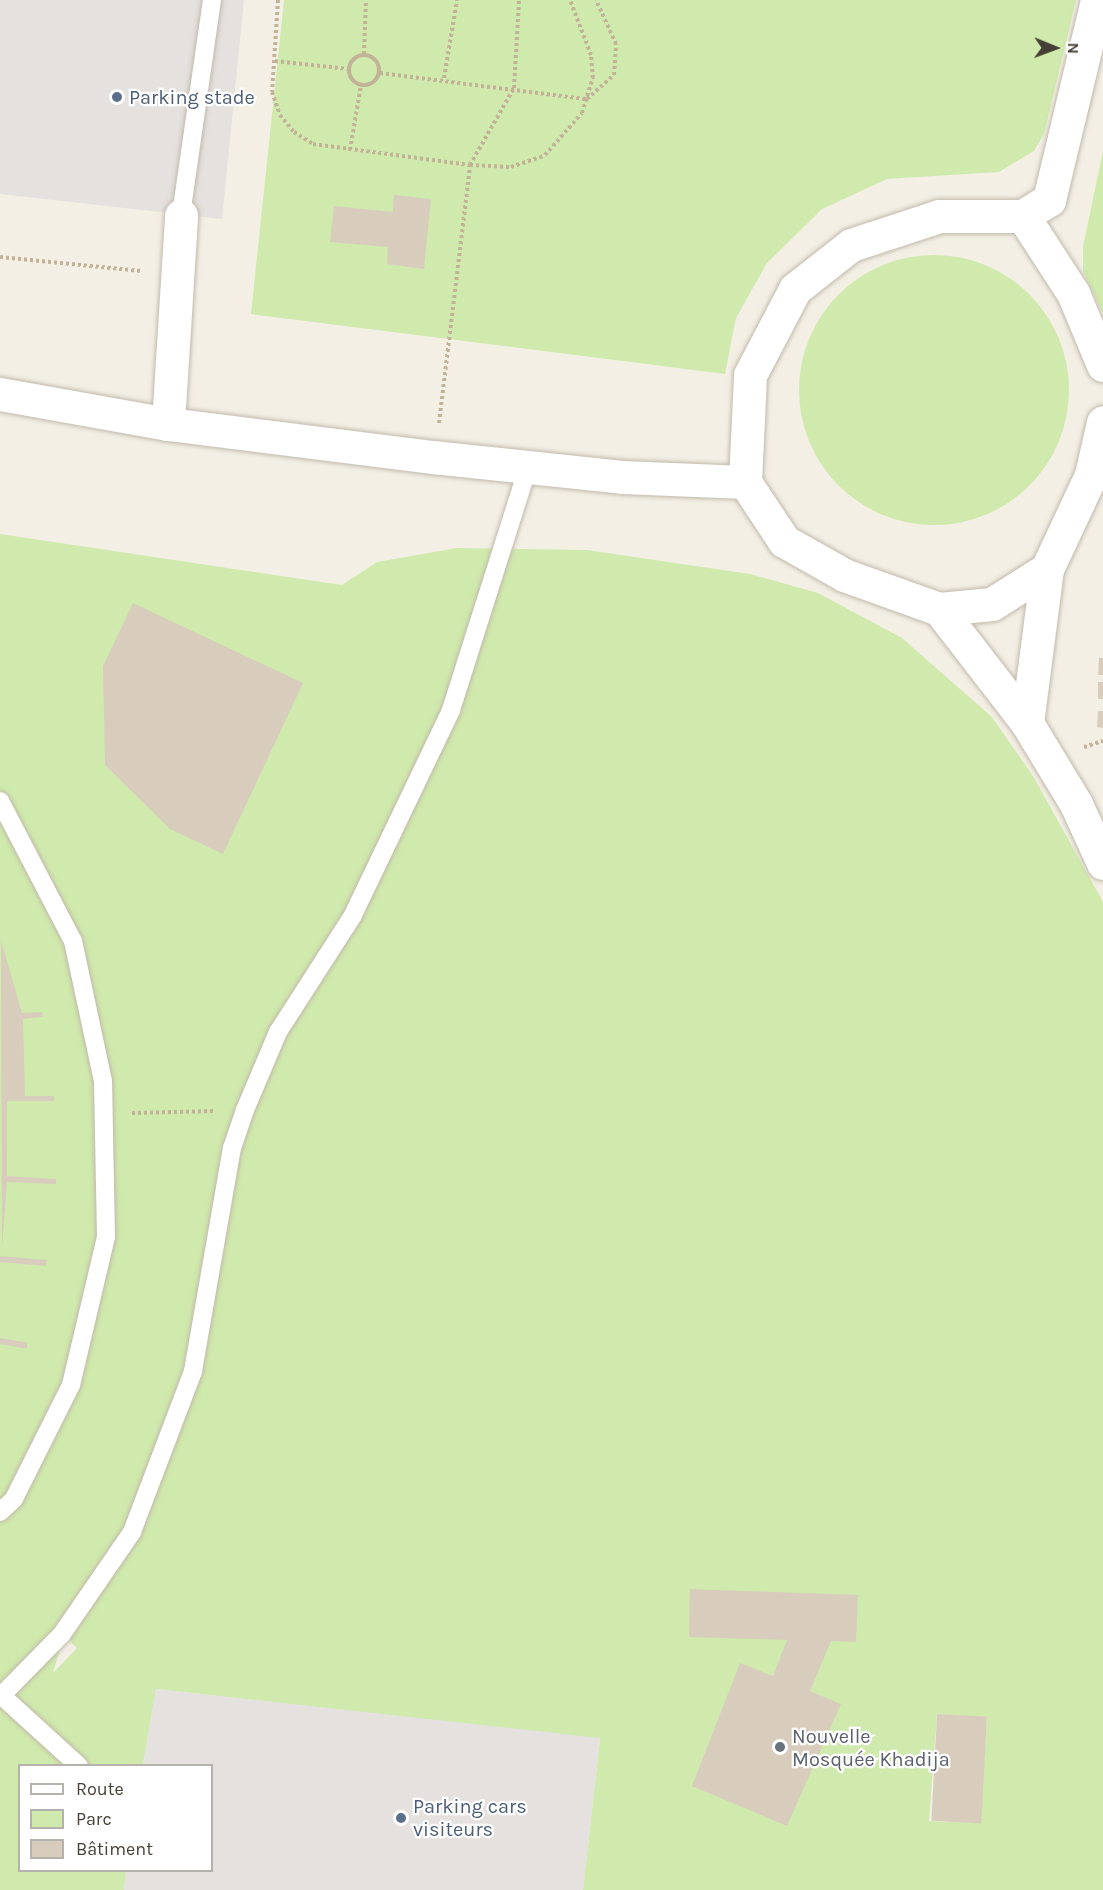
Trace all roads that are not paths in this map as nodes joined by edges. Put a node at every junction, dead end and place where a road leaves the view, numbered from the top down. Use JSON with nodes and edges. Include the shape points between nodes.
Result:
{"nodes":[{"id":1,"x":212,"y":0,"type":"edge"},
{"id":2,"x":1097,"y":0,"type":"edge"},
{"id":3,"x":181,"y":215,"type":"joint"},
{"id":4,"x":1023,"y":216,"type":"junction"},
{"id":5,"x":1103,"y":364,"type":"edge"},
{"id":6,"x":0,"y":394,"type":"edge"},
{"id":7,"x":1103,"y":422,"type":"edge"},
{"id":8,"x":168,"y":424,"type":"junction"},
{"id":9,"x":528,"y":467,"type":"junction"},
{"id":10,"x":745,"y":482,"type":"junction"},
{"id":11,"x":1047,"y":569,"type":"junction"},
{"id":12,"x":939,"y":609,"type":"junction"},
{"id":13,"x":1027,"y":723,"type":"junction"},
{"id":14,"x":0,"y":801,"type":"edge"},
{"id":15,"x":1103,"y":863,"type":"edge"},
{"id":16,"x":0,"y":1512,"type":"edge"},
{"id":17,"x":1,"y":1696,"type":"edge"},
{"id":18,"x":77,"y":1764,"type":"edge"}],
"edges":[{"from":1,"to":3,"type":"lane"},
{"from":2,"to":4,"type":"street","via":[[1049,200]]},
{"from":3,"to":8,"type":"street"},
{"from":4,"to":5,"type":"street","via":[[1073,293]]},
{"from":4,"to":10,"type":"street","via":[[939,216],[851,245],[795,289],[750,375]]},
{"from":6,"to":8,"type":"street"},
{"from":7,"to":11,"type":"street","via":[[1091,475]]},
{"from":8,"to":9,"type":"street"},
{"from":9,"to":10,"type":"street"},
{"from":9,"to":17,"type":"lane","via":[[452,710],[352,915],[278,1032],[245,1110],[232,1148],[193,1371],[132,1532],[62,1634]]},
{"from":10,"to":12,"type":"street","via":[[784,541],[844,575]]},
{"from":11,"to":12,"type":"street","via":[[992,604]]},
{"from":11,"to":13,"type":"street"},
{"from":12,"to":13,"type":"street"},
{"from":13,"to":15,"type":"street","via":[[1076,804]]},
{"from":14,"to":16,"type":"lane","via":[[72,941],[103,1081],[106,1238],[71,1385],[14,1499]]},
{"from":17,"to":18,"type":"lane"}]}
